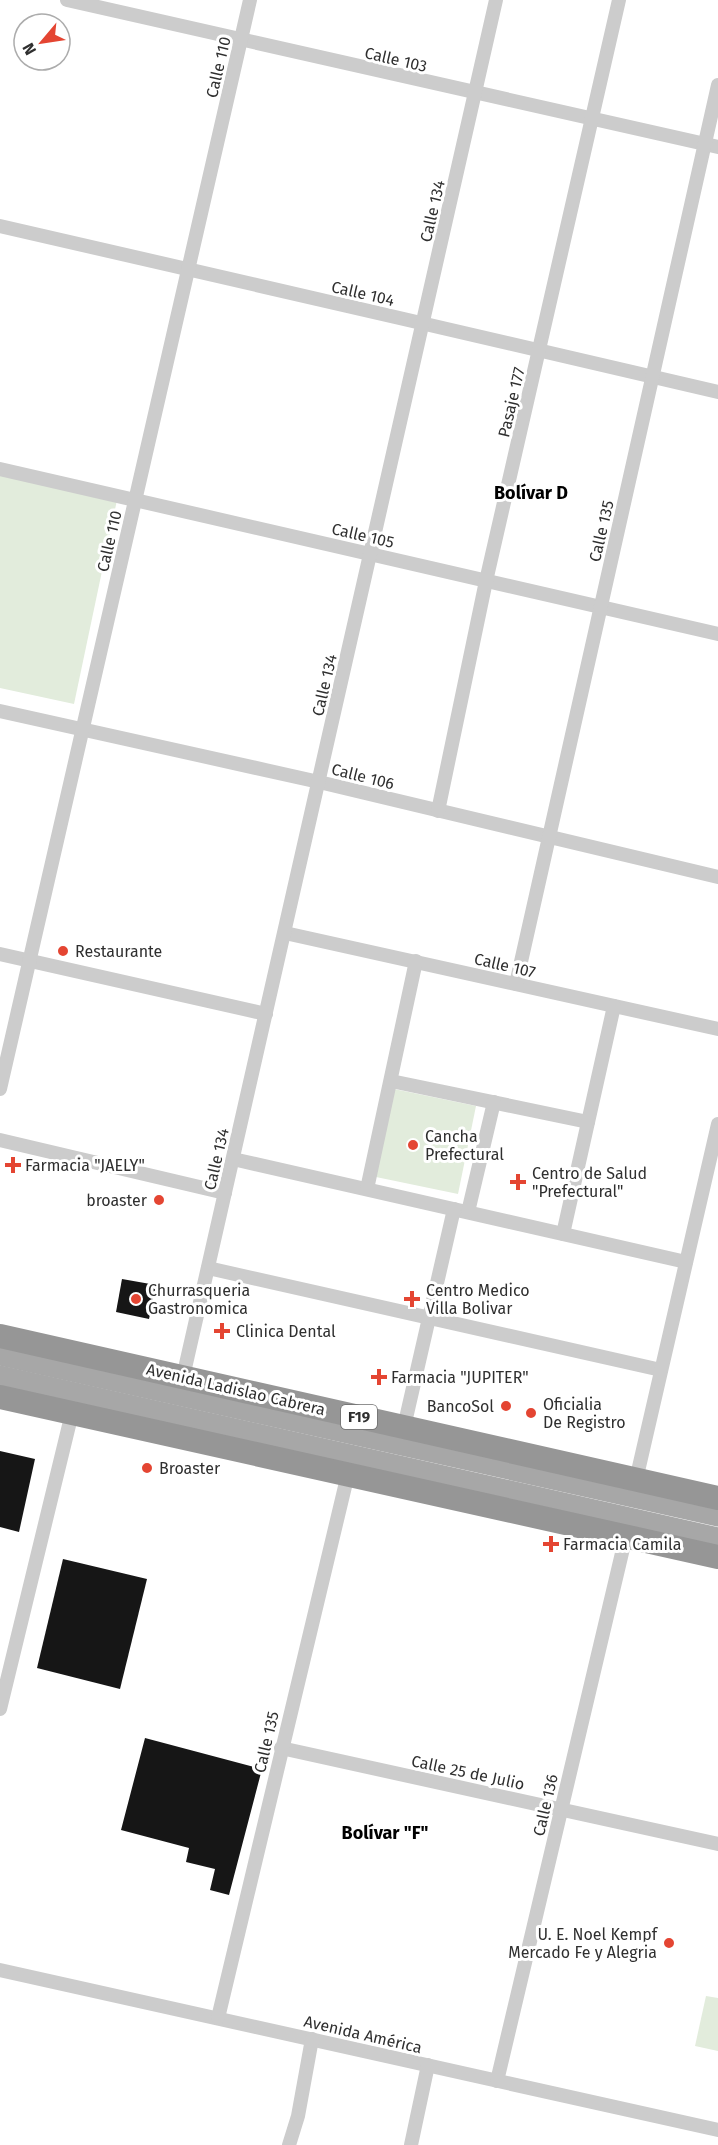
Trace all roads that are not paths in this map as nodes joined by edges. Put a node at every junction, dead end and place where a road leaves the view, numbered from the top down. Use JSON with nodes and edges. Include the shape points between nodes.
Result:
{"nodes":[{"id":1,"x":67,"y":0,"type":"edge"},
{"id":2,"x":250,"y":0,"type":"edge"},
{"id":3,"x":496,"y":0,"type":"edge"},
{"id":4,"x":620,"y":0,"type":"edge"},
{"id":5,"x":241,"y":40,"type":"junction"},
{"id":6,"x":718,"y":85,"type":"edge"},
{"id":7,"x":475,"y":94,"type":"junction"},
{"id":8,"x":593,"y":119,"type":"junction"},
{"id":9,"x":711,"y":146,"type":"edge"},
{"id":10,"x":0,"y":226,"type":"edge"},
{"id":11,"x":188,"y":269,"type":"junction"},
{"id":12,"x":423,"y":324,"type":"junction"},
{"id":13,"x":541,"y":348,"type":"junction"},
{"id":14,"x":653,"y":376,"type":"junction"},
{"id":15,"x":718,"y":392,"type":"edge"},
{"id":16,"x":0,"y":469,"type":"edge"},
{"id":17,"x":135,"y":500,"type":"junction"},
{"id":18,"x":371,"y":554,"type":"junction"},
{"id":19,"x":486,"y":580,"type":"junction"},
{"id":20,"x":601,"y":607,"type":"junction"},
{"id":21,"x":718,"y":634,"type":"edge"},
{"id":22,"x":0,"y":711,"type":"edge"},
{"id":23,"x":82,"y":730,"type":"junction"},
{"id":24,"x":319,"y":782,"type":"junction"},
{"id":25,"x":438,"y":811,"type":"junction"},
{"id":26,"x":549,"y":838,"type":"junction"},
{"id":27,"x":718,"y":877,"type":"edge"},
{"id":28,"x":285,"y":933,"type":"junction"},
{"id":29,"x":0,"y":954,"type":"edge"},
{"id":30,"x":30,"y":961,"type":"junction"},
{"id":31,"x":416,"y":962,"type":"junction"},
{"id":32,"x":516,"y":984,"type":"junction"},
{"id":33,"x":614,"y":1006,"type":"junction"},
{"id":34,"x":266,"y":1014,"type":"junction"},
{"id":35,"x":718,"y":1029,"type":"edge"},
{"id":36,"x":391,"y":1081,"type":"junction"},
{"id":37,"x":0,"y":1089,"type":"edge"},
{"id":38,"x":494,"y":1102,"type":"junction"},
{"id":39,"x":588,"y":1122,"type":"junction"},
{"id":40,"x":718,"y":1124,"type":"edge"},
{"id":41,"x":0,"y":1140,"type":"edge"},
{"id":42,"x":233,"y":1159,"type":"junction"},
{"id":43,"x":367,"y":1189,"type":"junction"},
{"id":44,"x":225,"y":1193,"type":"junction"},
{"id":45,"x":454,"y":1209,"type":"junction"},
{"id":46,"x":468,"y":1212,"type":"junction"},
{"id":47,"x":563,"y":1234,"type":"junction"},
{"id":48,"x":686,"y":1262,"type":"junction"},
{"id":49,"x":208,"y":1268,"type":"junction"},
{"id":50,"x":429,"y":1317,"type":"junction"},
{"id":51,"x":0,"y":1336,"type":"edge"},
{"id":52,"x":0,"y":1355,"type":"edge"},
{"id":53,"x":661,"y":1370,"type":"junction"},
{"id":54,"x":0,"y":1376,"type":"edge"},
{"id":55,"x":183,"y":1377,"type":"junction"},
{"id":56,"x":0,"y":1396,"type":"edge"},
{"id":57,"x":72,"y":1413,"type":"junction"},
{"id":58,"x":404,"y":1427,"type":"junction"},
{"id":59,"x":348,"y":1474,"type":"junction"},
{"id":60,"x":636,"y":1480,"type":"junction"},
{"id":61,"x":718,"y":1498,"type":"edge"},
{"id":62,"x":718,"y":1516,"type":"edge"},
{"id":63,"x":626,"y":1536,"type":"junction"},
{"id":64,"x":718,"y":1538,"type":"edge"},
{"id":65,"x":718,"y":1557,"type":"edge"},
{"id":66,"x":0,"y":1709,"type":"edge"},
{"id":67,"x":281,"y":1748,"type":"junction"},
{"id":68,"x":560,"y":1809,"type":"junction"},
{"id":69,"x":718,"y":1844,"type":"edge"},
{"id":70,"x":0,"y":1970,"type":"edge"},
{"id":71,"x":218,"y":2018,"type":"junction"},
{"id":72,"x":312,"y":2039,"type":"junction"},
{"id":73,"x":428,"y":2065,"type":"junction"},
{"id":74,"x":497,"y":2081,"type":"junction"},
{"id":75,"x":718,"y":2130,"type":"edge"},
{"id":76,"x":289,"y":2145,"type":"edge"},
{"id":77,"x":411,"y":2145,"type":"edge"}],
"edges":[{"from":1,"to":5,"type":"street","name":"Calle 103"},
{"from":2,"to":5,"type":"street","name":"Calle 110"},
{"from":3,"to":7,"type":"street","name":"Calle 134"},
{"from":4,"to":8,"type":"street","name":"Pasaje 177"},
{"from":5,"to":7,"type":"street","name":"Calle 103"},
{"from":5,"to":11,"type":"street","name":"Calle 110"},
{"from":6,"to":9,"type":"street","name":"Calle 135"},
{"from":7,"to":8,"type":"street","name":"Calle 103"},
{"from":7,"to":12,"type":"street","name":"Calle 134"},
{"from":8,"to":9,"type":"street","name":"Calle 103"},
{"from":8,"to":13,"type":"street","name":"Pasaje 177"},
{"from":9,"to":14,"type":"street","name":"Calle 135"},
{"from":10,"to":11,"type":"street","name":"Calle 104"},
{"from":11,"to":12,"type":"street","name":"Calle 104"},
{"from":11,"to":17,"type":"street","name":"Calle 110"},
{"from":12,"to":13,"type":"street","name":"Calle 104"},
{"from":12,"to":18,"type":"street","name":"Calle 134"},
{"from":13,"to":14,"type":"street","name":"Calle 104"},
{"from":13,"to":19,"type":"street","name":"Pasaje 177"},
{"from":14,"to":15,"type":"street","name":"Calle 104"},
{"from":14,"to":20,"type":"street","name":"Calle 135"},
{"from":16,"to":17,"type":"street","name":"Calle 105"},
{"from":17,"to":18,"type":"street","name":"Calle 105"},
{"from":17,"to":23,"type":"street","name":"Calle 110"},
{"from":18,"to":19,"type":"street","name":"Calle 105"},
{"from":18,"to":24,"type":"street","name":"Calle 134"},
{"from":19,"to":20,"type":"street","name":"Calle 105"},
{"from":19,"to":25,"type":"street","name":"Pasaje 177"},
{"from":20,"to":21,"type":"street","name":"Calle 105"},
{"from":20,"to":26,"type":"street","name":"Calle 135"},
{"from":22,"to":23,"type":"street","name":"Calle 106"},
{"from":23,"to":24,"type":"street","name":"Calle 106"},
{"from":23,"to":30,"type":"street","name":"Calle 110"},
{"from":24,"to":25,"type":"street","name":"Calle 106"},
{"from":24,"to":28,"type":"street","name":"Calle 134"},
{"from":25,"to":26,"type":"street","name":"Calle 106"},
{"from":26,"to":27,"type":"street","name":"Calle 106"},
{"from":26,"to":32,"type":"street","name":"Calle 135"},
{"from":28,"to":31,"type":"street","name":"Calle 107"},
{"from":28,"to":34,"type":"street","name":"Calle 134"},
{"from":29,"to":30,"type":"street"},
{"from":30,"to":34,"type":"street"},
{"from":30,"to":37,"type":"street","name":"Calle 110"},
{"from":31,"to":32,"type":"street","name":"Calle 107"},
{"from":31,"to":36,"type":"street"},
{"from":32,"to":33,"type":"street","name":"Calle 107"},
{"from":33,"to":35,"type":"street","name":"Calle 107"},
{"from":33,"to":39,"type":"street"},
{"from":34,"to":42,"type":"street","name":"Calle 134"},
{"from":36,"to":38,"type":"street"},
{"from":36,"to":43,"type":"street"},
{"from":38,"to":39,"type":"street"},
{"from":38,"to":46,"type":"street"},
{"from":39,"to":47,"type":"street"},
{"from":40,"to":48,"type":"street"},
{"from":41,"to":44,"type":"street"},
{"from":42,"to":43,"type":"street"},
{"from":42,"to":44,"type":"street","name":"Calle 134"},
{"from":43,"to":45,"type":"street"},
{"from":44,"to":49,"type":"street","name":"Calle 134"},
{"from":45,"to":46,"type":"street"},
{"from":45,"to":50,"type":"street"},
{"from":46,"to":47,"type":"street"},
{"from":47,"to":48,"type":"street"},
{"from":48,"to":53,"type":"street"},
{"from":49,"to":50,"type":"street"},
{"from":49,"to":55,"type":"street","name":"Calle 134"},
{"from":50,"to":53,"type":"street"},
{"from":50,"to":58,"type":"street"},
{"from":51,"to":55,"type":"highway","name":"Avenida Ladislao Cabrera","number":"F19"},
{"from":52,"to":62,"type":"main road","name":"Avenida Ladislao Cabrera","number":"F19"},
{"from":53,"to":60,"type":"street"},
{"from":54,"to":64,"type":"main road","number":"F19"},
{"from":55,"to":58,"type":"highway","name":"Avenida Ladislao Cabrera","number":"F19"},
{"from":56,"to":57,"type":"highway"},
{"from":57,"to":59,"type":"highway"},
{"from":57,"to":66,"type":"street"},
{"from":58,"to":60,"type":"highway","name":"Avenida Ladislao Cabrera","number":"F19"},
{"from":59,"to":63,"type":"highway"},
{"from":59,"to":67,"type":"street","name":"Calle 135"},
{"from":60,"to":61,"type":"highway","name":"Avenida Ladislao Cabrera","number":"F19"},
{"from":63,"to":65,"type":"highway"},
{"from":63,"to":68,"type":"street","name":"Calle 136"},
{"from":67,"to":68,"type":"street","name":"Calle 25 de Julio"},
{"from":67,"to":71,"type":"street","name":"Calle 135"},
{"from":68,"to":69,"type":"street","name":"Calle 25 de Julio"},
{"from":68,"to":74,"type":"street","name":"Calle 136"},
{"from":70,"to":71,"type":"street","name":"Avenida América"},
{"from":71,"to":72,"type":"street","name":"Avenida América"},
{"from":72,"to":73,"type":"street","name":"Avenida América"},
{"from":72,"to":76,"type":"street"},
{"from":73,"to":74,"type":"street","name":"Avenida América"},
{"from":73,"to":77,"type":"street"},
{"from":74,"to":75,"type":"street","name":"Avenida América"}]}
